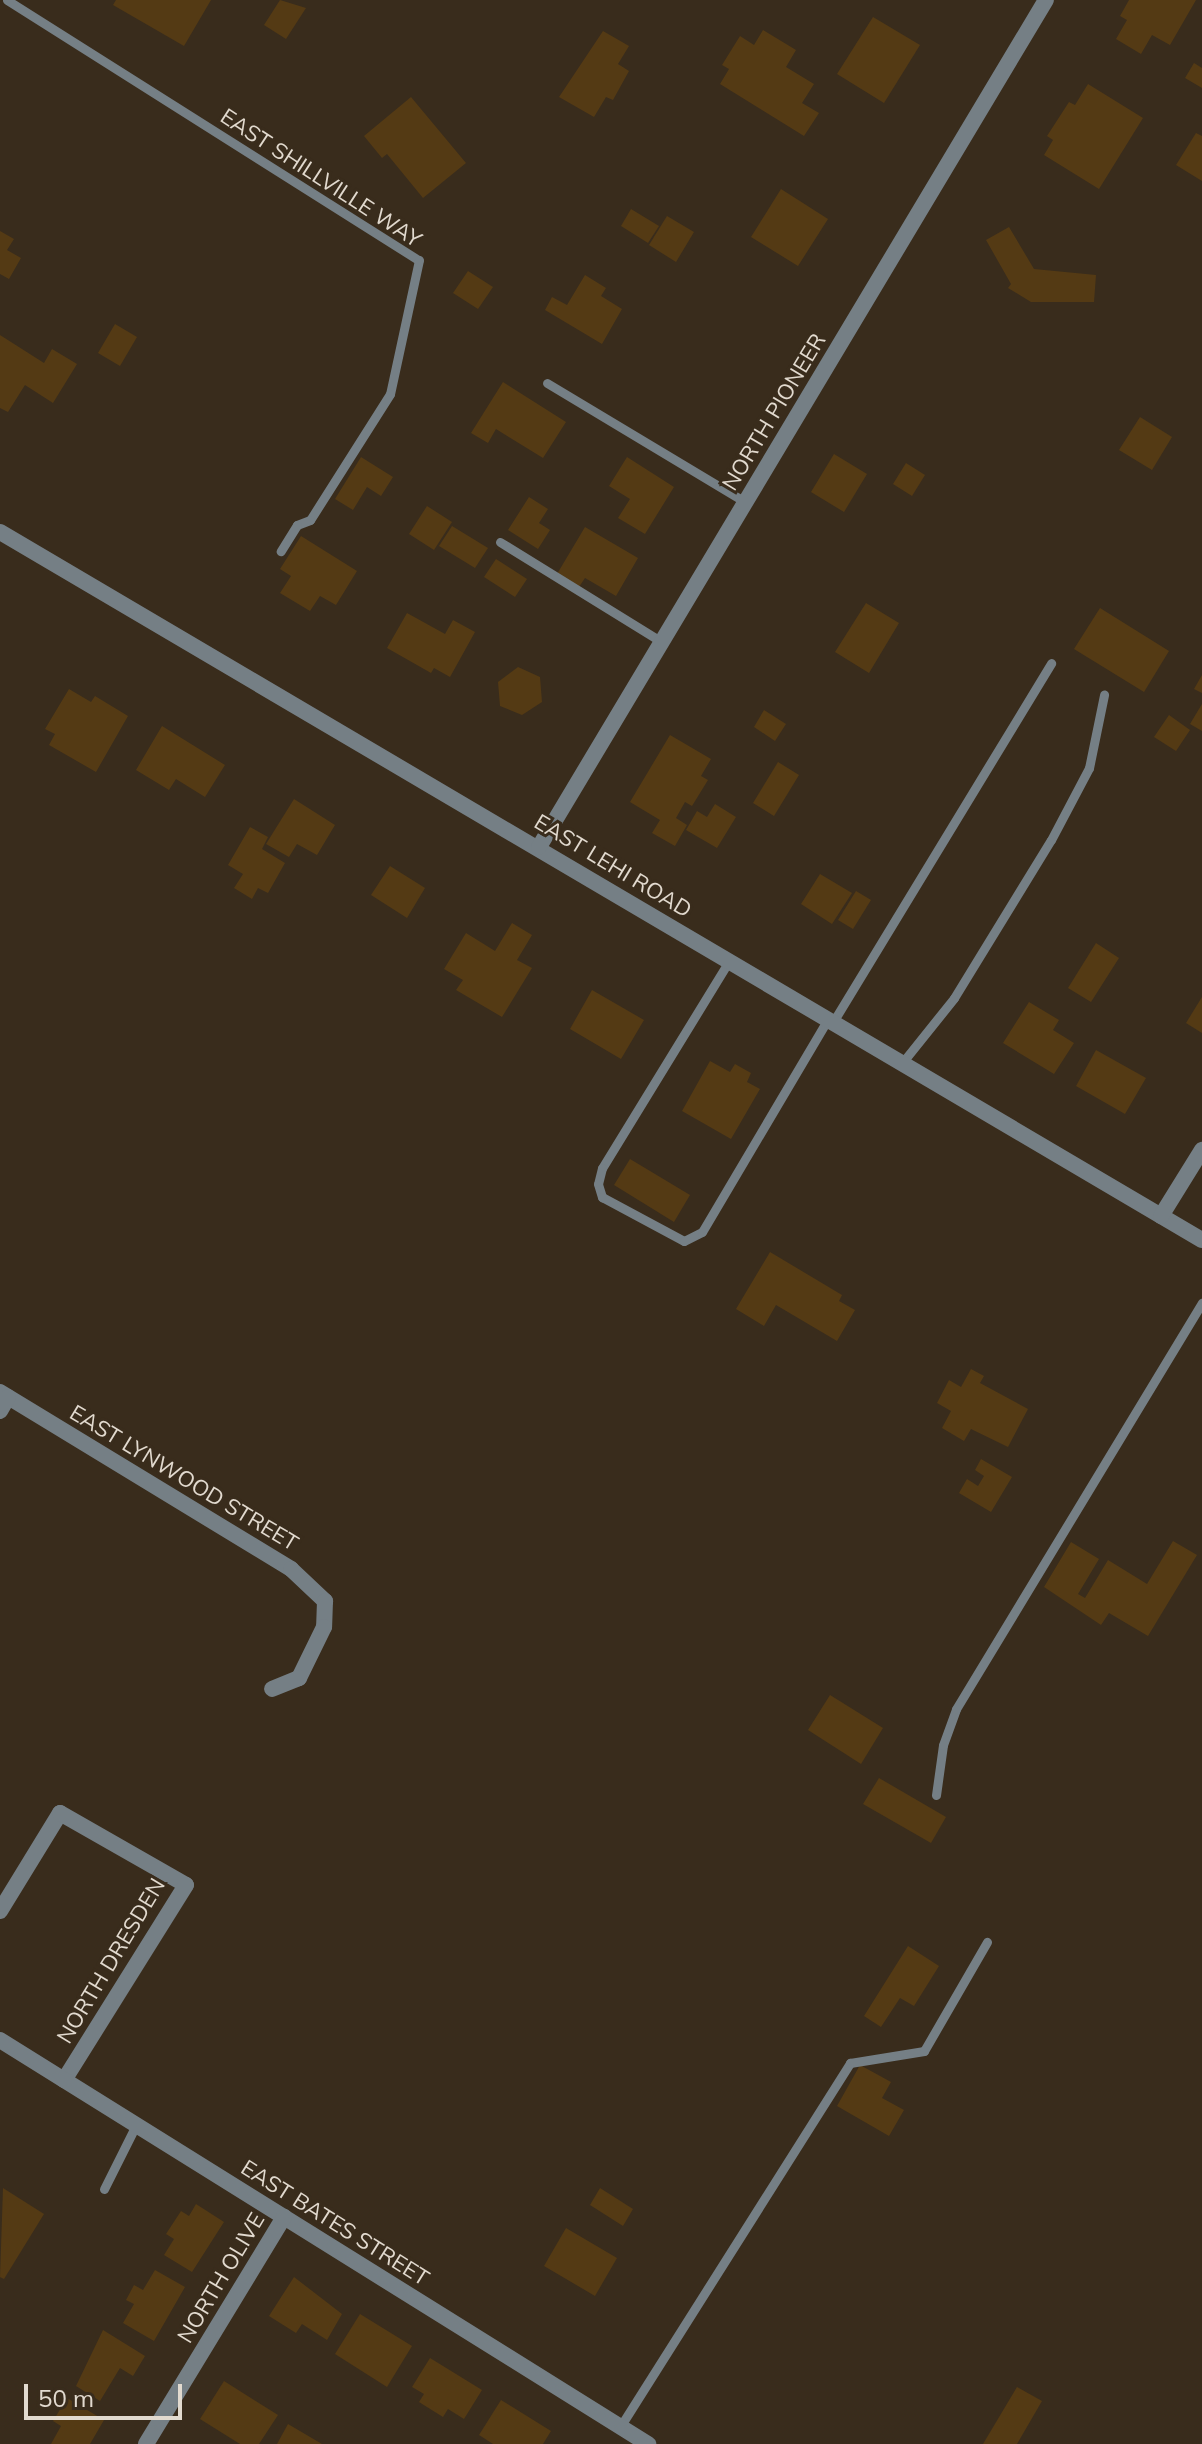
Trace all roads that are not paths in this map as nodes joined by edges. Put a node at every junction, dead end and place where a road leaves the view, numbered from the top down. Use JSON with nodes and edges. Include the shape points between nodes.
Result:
{"nodes":[{"id":1,"x":7,"y":0,"type":"edge"},
{"id":2,"x":1046,"y":0,"type":"edge"},
{"id":3,"x":547,"y":383,"type":"dead end"},
{"id":4,"x":745,"y":502,"type":"junction"},
{"id":5,"x":0,"y":532,"type":"edge"},
{"id":6,"x":500,"y":542,"type":"dead end"},
{"id":7,"x":281,"y":551,"type":"dead end"},
{"id":8,"x":662,"y":642,"type":"junction"},
{"id":9,"x":1051,"y":663,"type":"dead end"},
{"id":10,"x":1104,"y":695,"type":"dead end"},
{"id":11,"x":539,"y":847,"type":"junction"},
{"id":12,"x":729,"y":961,"type":"junction"},
{"id":13,"x":830,"y":1020,"type":"junction"},
{"id":14,"x":902,"y":1063,"type":"junction"},
{"id":15,"x":1202,"y":1150,"type":"edge"},
{"id":16,"x":1161,"y":1216,"type":"junction"},
{"id":17,"x":1202,"y":1240,"type":"edge"},
{"id":18,"x":1202,"y":1303,"type":"edge"},
{"id":19,"x":3,"y":1400,"type":"edge"},
{"id":20,"x":272,"y":1689,"type":"dead end"},
{"id":21,"x":936,"y":1795,"type":"dead end"},
{"id":22,"x":0,"y":1911,"type":"edge"},
{"id":23,"x":987,"y":1942,"type":"dead end"},
{"id":24,"x":0,"y":2040,"type":"edge"},
{"id":25,"x":64,"y":2080,"type":"junction"},
{"id":26,"x":136,"y":2125,"type":"junction"},
{"id":27,"x":104,"y":2189,"type":"dead end"},
{"id":28,"x":284,"y":2217,"type":"junction"},
{"id":29,"x":620,"y":2427,"type":"junction"},
{"id":30,"x":146,"y":2444,"type":"edge"},
{"id":31,"x":648,"y":2444,"type":"edge"}],
"edges":[{"from":1,"to":7,"type":"lane","name":"EAST SHILLVILLE WAY","via":[[419,260],[390,394],[310,520],[297,525]]},
{"from":2,"to":4,"type":"street","name":"NORTH PIONEER"},
{"from":3,"to":4,"type":"lane"},
{"from":4,"to":8,"type":"street","name":"NORTH PIONEER"},
{"from":5,"to":11,"type":"street","name":"EAST LEHI ROAD"},
{"from":6,"to":8,"type":"lane"},
{"from":8,"to":11,"type":"street","name":"NORTH PIONEER"},
{"from":9,"to":13,"type":"lane"},
{"from":10,"to":14,"type":"lane","via":[[1089,768],[1051,840],[954,998]]},
{"from":11,"to":12,"type":"street","name":"EAST LEHI ROAD"},
{"from":12,"to":13,"type":"street","name":"EAST LEHI ROAD"},
{"from":12,"to":13,"type":"lane","via":[[602,1168],[602,1197],[684,1241],[702,1232]]},
{"from":13,"to":14,"type":"street","name":"EAST LEHI ROAD"},
{"from":14,"to":16,"type":"street","name":"EAST LEHI ROAD"},
{"from":15,"to":16,"type":"street"},
{"from":16,"to":17,"type":"street","name":"EAST LEHI ROAD"},
{"from":18,"to":21,"type":"lane","via":[[956,1709],[943,1745]]},
{"from":19,"to":20,"type":"street","name":"EAST LYNWOOD STREET","via":[[291,1569],[325,1601],[324,1627],[313,1655],[299,1678]]},
{"from":22,"to":25,"type":"street","name":"NORTH DRESDEN","via":[[60,1813],[186,1885]]},
{"from":23,"to":29,"type":"lane","via":[[924,2051],[850,2063]]},
{"from":24,"to":25,"type":"street","name":"EAST BATES STREET"},
{"from":25,"to":26,"type":"street","name":"EAST BATES STREET"},
{"from":26,"to":27,"type":"lane"},
{"from":26,"to":28,"type":"street","name":"EAST BATES STREET"},
{"from":28,"to":29,"type":"street","name":"EAST BATES STREET"},
{"from":28,"to":30,"type":"street","name":"NORTH OLIVE"},
{"from":29,"to":31,"type":"street","name":"EAST BATES STREET"}]}
